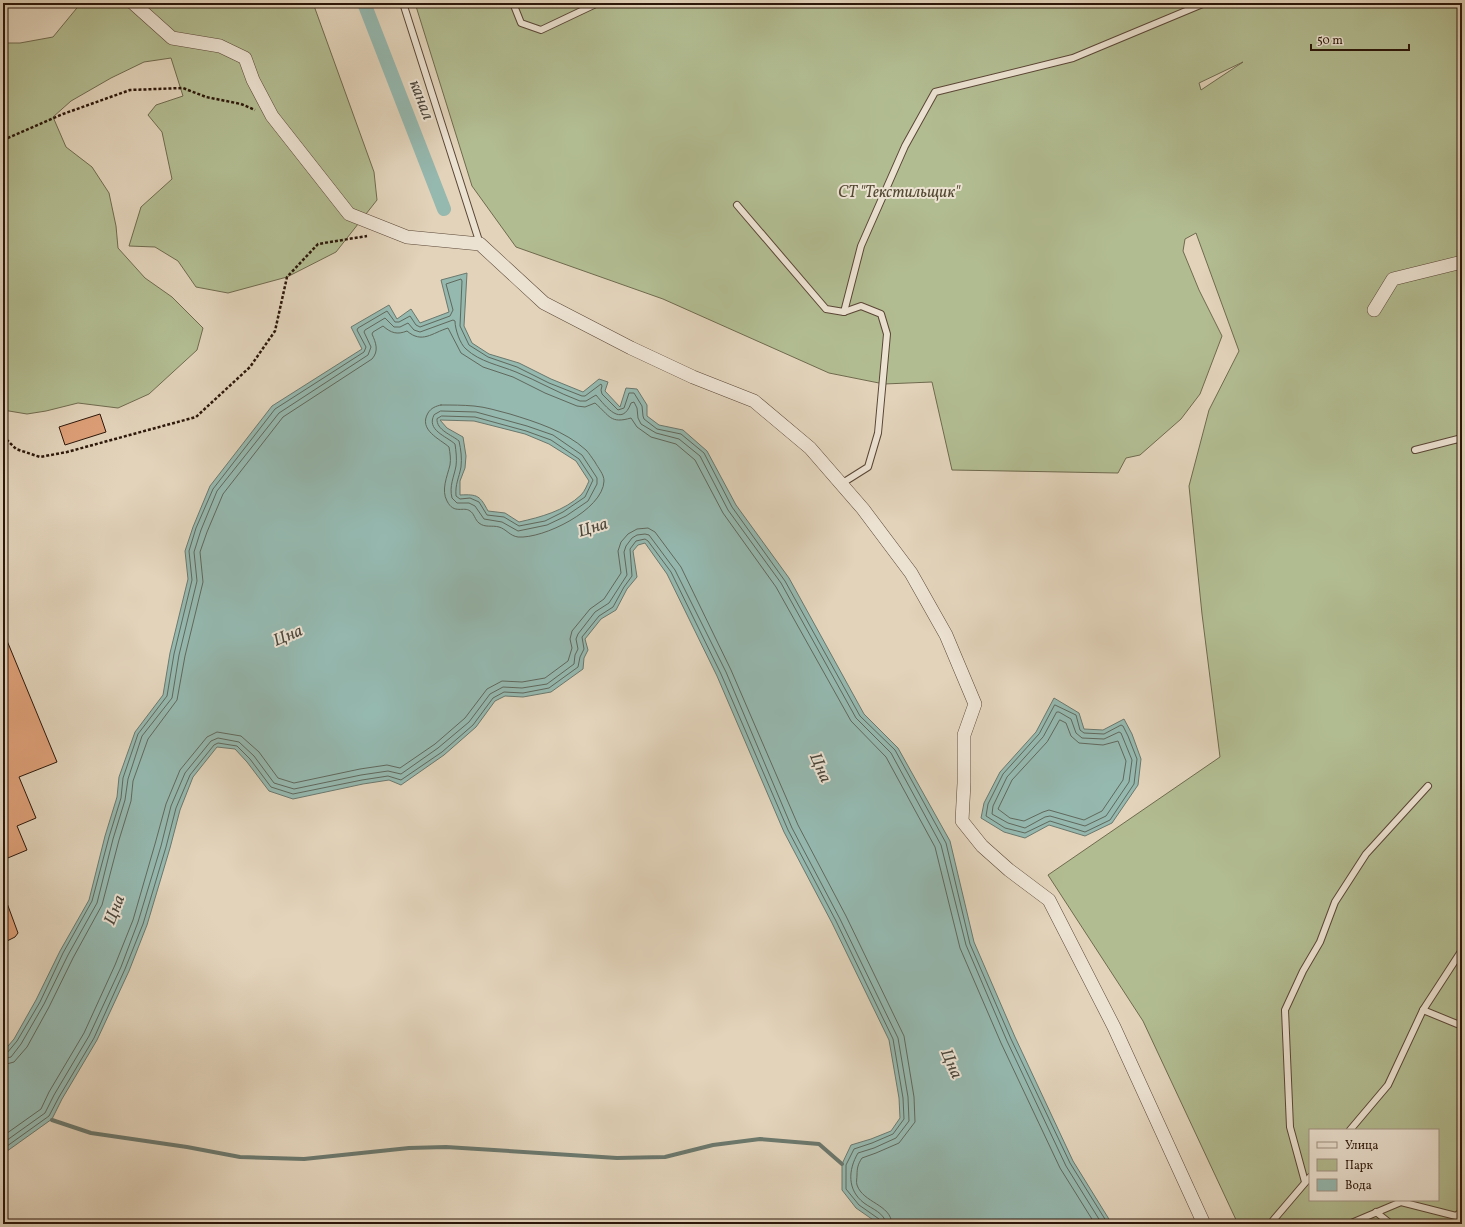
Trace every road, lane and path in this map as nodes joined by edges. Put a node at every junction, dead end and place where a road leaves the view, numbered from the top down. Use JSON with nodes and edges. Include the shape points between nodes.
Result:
{"nodes":[{"id":1,"x":133,"y":3,"type":"edge"},
{"id":2,"x":403,"y":3,"type":"edge"},
{"id":3,"x":513,"y":3,"type":"edge"},
{"id":4,"x":598,"y":3,"type":"edge"},
{"id":5,"x":1205,"y":3,"type":"edge"},
{"id":6,"x":272,"y":116,"type":"junction"},
{"id":7,"x":3,"y":140,"type":"edge"},
{"id":8,"x":737,"y":205,"type":"dead end"},
{"id":9,"x":371,"y":235,"type":"dead end"},
{"id":10,"x":480,"y":244,"type":"junction"},
{"id":11,"x":1462,"y":262,"type":"edge"},
{"id":12,"x":1374,"y":310,"type":"dead end"},
{"id":13,"x":844,"y":312,"type":"junction"},
{"id":14,"x":3,"y":436,"type":"edge"},
{"id":15,"x":1462,"y":438,"type":"edge"},
{"id":16,"x":1415,"y":450,"type":"dead end"},
{"id":17,"x":841,"y":484,"type":"junction"},
{"id":18,"x":1428,"y":786,"type":"dead end"},
{"id":19,"x":1462,"y":950,"type":"edge"},
{"id":20,"x":1423,"y":1010,"type":"junction"},
{"id":21,"x":1462,"y":1026,"type":"edge"},
{"id":22,"x":1351,"y":1129,"type":"edge"},
{"id":23,"x":1309,"y":1178,"type":"edge"},
{"id":24,"x":1305,"y":1182,"type":"junction"},
{"id":25,"x":1462,"y":1211,"type":"edge"},
{"id":26,"x":1376,"y":1212,"type":"junction"},
{"id":27,"x":1204,"y":1224,"type":"edge"},
{"id":28,"x":1270,"y":1224,"type":"edge"},
{"id":29,"x":1348,"y":1224,"type":"edge"},
{"id":30,"x":1391,"y":1224,"type":"edge"}],
"edges":[{"from":1,"to":6,"type":"street","via":[[172,38],[220,46],[245,58],[253,80]]},
{"from":2,"to":10,"type":"lane"},
{"from":3,"to":4,"type":"lane","via":[[521,23],[541,30]]},
{"from":5,"to":13,"type":"lane","via":[[1073,58],[935,92],[905,146],[861,246]]},
{"from":6,"to":7,"type":"path","via":[[241,104],[206,97],[183,88],[130,90],[63,114]]},
{"from":6,"to":10,"type":"street","via":[[349,214],[407,237]]},
{"from":8,"to":13,"type":"lane","via":[[826,309]]},
{"from":9,"to":14,"type":"path","via":[[318,244],[287,277],[275,332],[250,367],[196,417],[40,458],[16,449]]},
{"from":10,"to":17,"type":"street","via":[[544,303],[693,377],[754,401],[810,448]]},
{"from":11,"to":12,"type":"street","via":[[1393,279]]},
{"from":13,"to":17,"type":"lane","via":[[861,306],[881,314],[887,334],[878,433],[868,467]]},
{"from":15,"to":16,"type":"lane"},
{"from":17,"to":27,"type":"street","via":[[911,573],[946,635],[975,704],[964,735],[962,821],[982,846],[1049,900],[1114,1027]]},
{"from":18,"to":24,"type":"lane","via":[[1366,854],[1335,902],[1320,942],[1285,1010],[1290,1127]]},
{"from":19,"to":20,"type":"lane"},
{"from":20,"to":21,"type":"lane"},
{"from":20,"to":22,"type":"lane","via":[[1388,1085]]},
{"from":23,"to":24,"type":"lane"},
{"from":24,"to":28,"type":"lane"},
{"from":25,"to":26,"type":"lane","via":[[1456,1216],[1401,1202]]},
{"from":26,"to":29,"type":"lane"},
{"from":26,"to":30,"type":"lane"}]}
